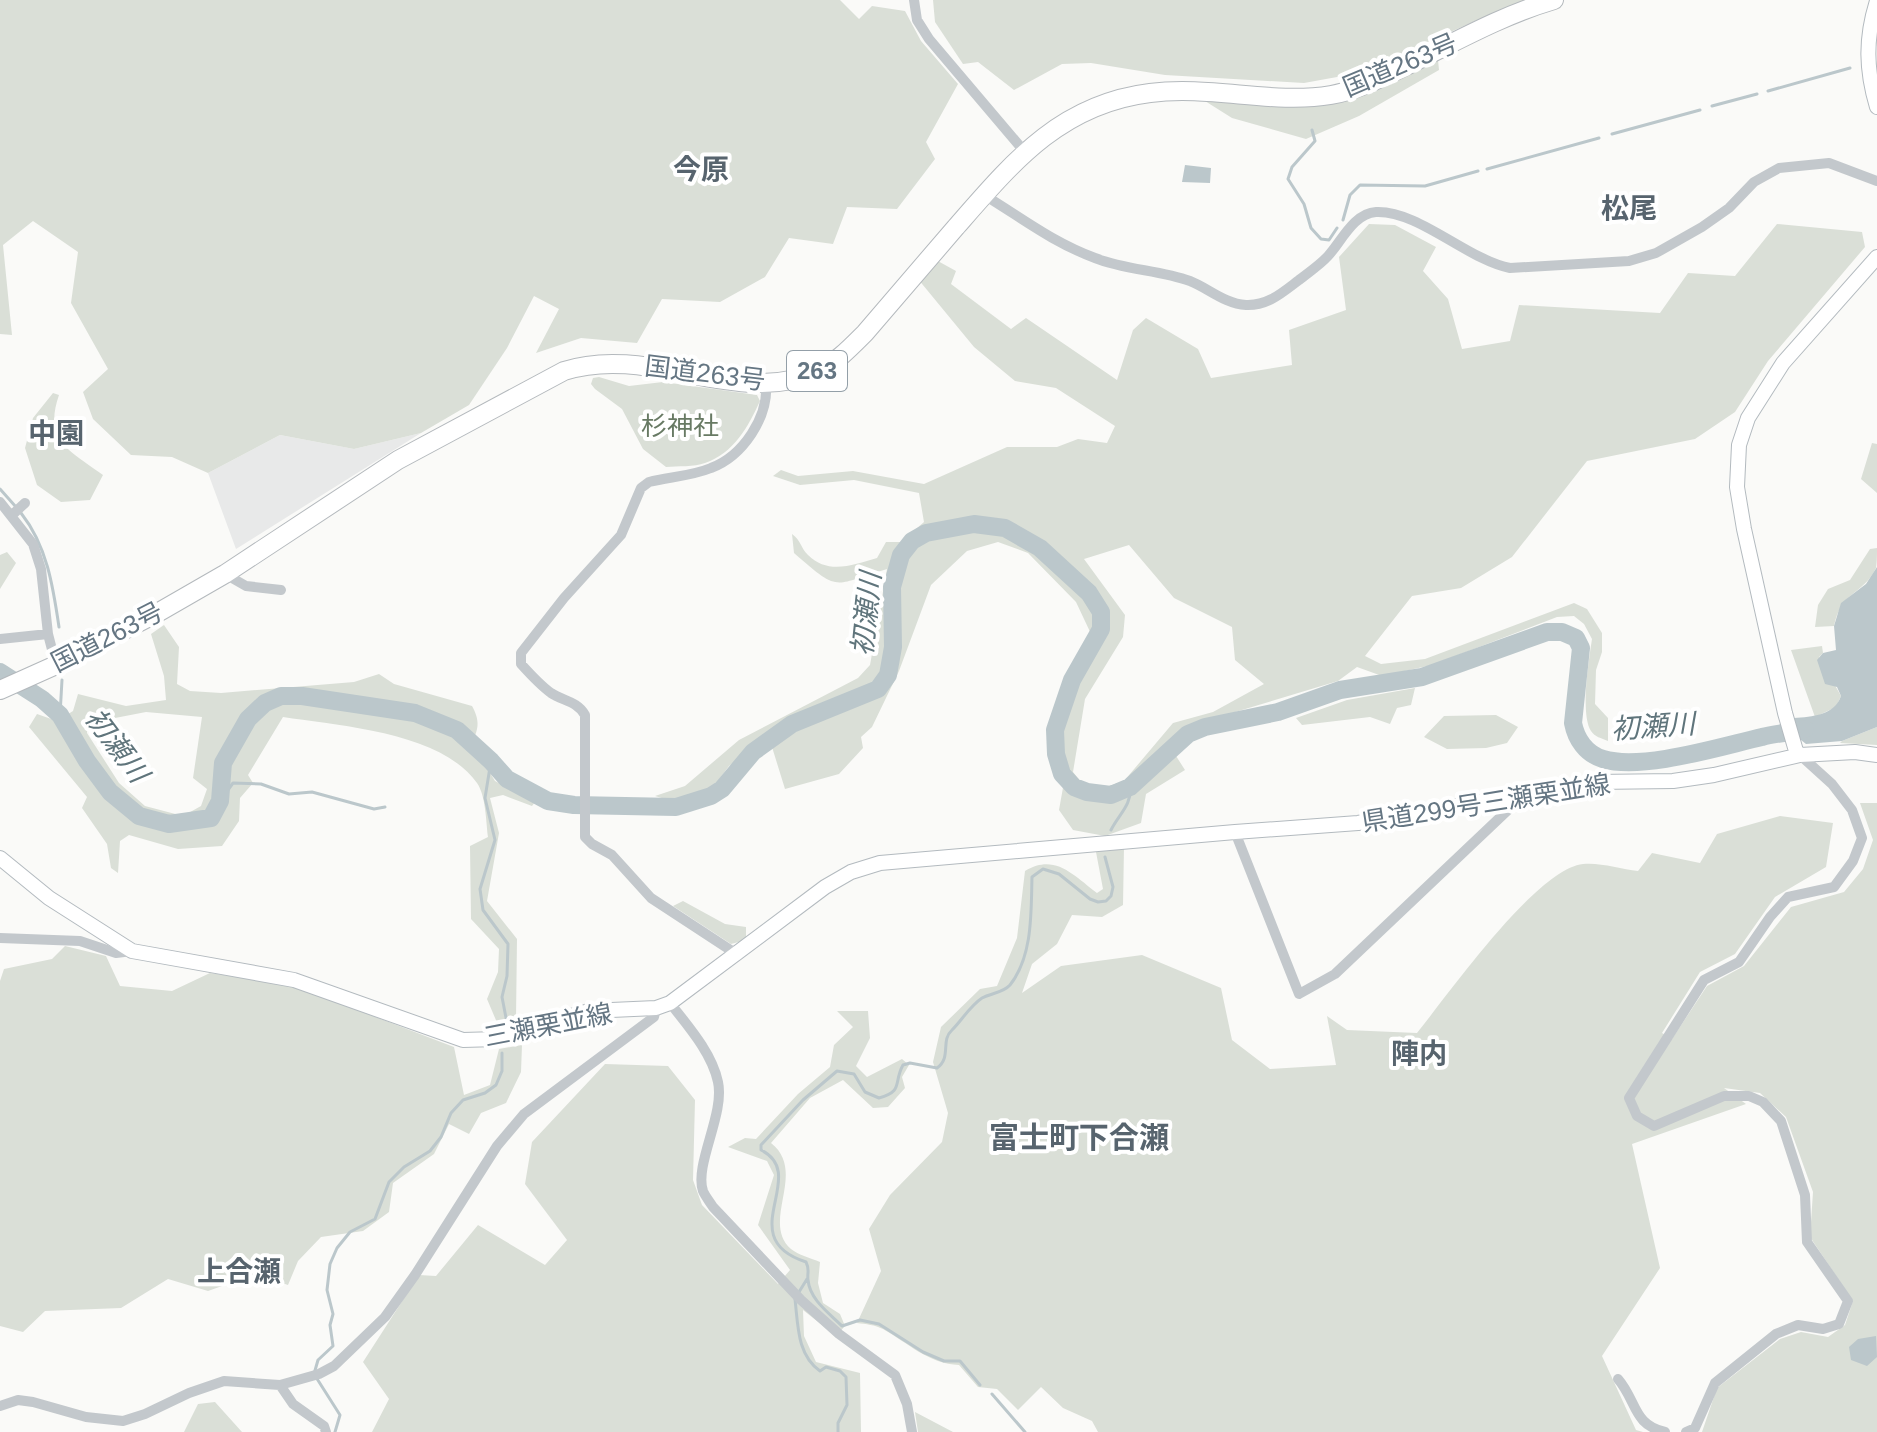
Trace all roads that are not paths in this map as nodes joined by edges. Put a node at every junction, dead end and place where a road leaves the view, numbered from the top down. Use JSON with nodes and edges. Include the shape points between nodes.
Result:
{"nodes":[{"id":1,"x":914,"y":0,"type":"edge"},
{"id":2,"x":1554,"y":0,"type":"edge"},
{"id":3,"x":1877,"y":1,"type":"edge"},
{"id":4,"x":1877,"y":107,"type":"edge"},
{"id":5,"x":1024,"y":151,"type":"junction"},
{"id":6,"x":1877,"y":181,"type":"edge"},
{"id":7,"x":984,"y":195,"type":"junction"},
{"id":8,"x":1877,"y":257,"type":"edge"},
{"id":9,"x":766,"y":383,"type":"junction"},
{"id":10,"x":0,"y":502,"type":"edge"},
{"id":11,"x":25,"y":503,"type":"dead end"},
{"id":12,"x":12,"y":515,"type":"junction"},
{"id":13,"x":225,"y":574,"type":"junction"},
{"id":14,"x":281,"y":590,"type":"dead end"},
{"id":15,"x":48,"y":634,"type":"junction"},
{"id":16,"x":0,"y":639,"type":"edge"},
{"id":17,"x":56,"y":665,"type":"junction"},
{"id":18,"x":0,"y":690,"type":"edge"},
{"id":19,"x":1798,"y":753,"type":"junction"},
{"id":20,"x":1877,"y":755,"type":"edge"},
{"id":21,"x":1514,"y":796,"type":"junction"},
{"id":22,"x":1235,"y":832,"type":"junction"},
{"id":23,"x":0,"y":858,"type":"edge"},
{"id":24,"x":0,"y":938,"type":"edge"},
{"id":25,"x":132,"y":951,"type":"junction"},
{"id":26,"x":738,"y":955,"type":"junction"},
{"id":27,"x":663,"y":1006,"type":"junction"},
{"id":28,"x":1618,"y":1379,"type":"dead end"},
{"id":29,"x":280,"y":1385,"type":"junction"},
{"id":30,"x":0,"y":1406,"type":"edge"},
{"id":31,"x":326,"y":1432,"type":"edge"},
{"id":32,"x":912,"y":1432,"type":"edge"},
{"id":33,"x":1665,"y":1432,"type":"edge"},
{"id":34,"x":1686,"y":1432,"type":"edge"}],
"edges":[{"from":1,"to":5,"type":"street","via":[[917,20],[929,39]]},
{"from":2,"to":5,"type":"highway","name":"国道263号","number":"263","via":[[1374,82],[1332,95],[1292,98],[1197,89],[1112,99]]},
{"from":3,"to":4,"type":"main road","via":[[1867,61]]},
{"from":5,"to":7,"type":"highway","name":"国道263号","number":"263"},
{"from":6,"to":7,"type":"street","via":[[1829,163],[1779,168],[1754,182],[1702,227],[1656,253],[1614,262],[1494,265],[1413,222],[1375,212],[1364,215],[1327,257],[1275,298],[1245,306],[1190,281],[1097,259],[1037,231]]},
{"from":7,"to":9,"type":"highway","name":"国道263号","number":"263","via":[[844,354],[816,372]]},
{"from":8,"to":19,"type":"main road","via":[[1783,363],[1748,418],[1739,445],[1739,501]]},
{"from":9,"to":13,"type":"highway","name":"国道263号","number":"263","via":[[615,362],[564,371],[398,460]]},
{"from":9,"to":26,"type":"street","via":[[757,426],[737,452],[712,468],[641,488],[621,535],[521,653],[521,664],[537,681],[585,715],[585,837],[612,855],[651,898]]},
{"from":10,"to":12,"type":"street"},
{"from":11,"to":12,"type":"street"},
{"from":12,"to":15,"type":"street","via":[[33,544],[41,569]]},
{"from":13,"to":14,"type":"street","via":[[246,586]]},
{"from":13,"to":17,"type":"highway","name":"国道263号","number":"263"},
{"from":15,"to":16,"type":"street"},
{"from":15,"to":17,"type":"street"},
{"from":17,"to":18,"type":"highway","name":"国道263号","number":"263"},
{"from":19,"to":20,"type":"main road","name":"県道299号三瀬栗並線"},
{"from":19,"to":21,"type":"main road","name":"県道299号三瀬栗並線","via":[[1687,779],[1596,782]]},
{"from":19,"to":34,"type":"street","via":[[1852,810],[1862,838],[1853,861],[1834,887],[1788,897],[1739,962],[1704,980],[1629,1098],[1637,1116],[1654,1126],[1724,1096],[1763,1102],[1781,1121],[1805,1195],[1807,1242],[1848,1301],[1839,1324],[1823,1329],[1798,1325],[1776,1334],[1715,1383],[1695,1428]]},
{"from":21,"to":22,"type":"main road","name":"県道299号三瀬栗並線","via":[[1358,823]]},
{"from":21,"to":22,"type":"street","via":[[1509,809],[1335,974],[1299,994]]},
{"from":22,"to":26,"type":"main road","via":[[880,863],[825,887]]},
{"from":23,"to":25,"type":"main road","name":"三瀬栗並線","via":[[49,898]]},
{"from":24,"to":25,"type":"street","via":[[80,941],[116,953]]},
{"from":25,"to":27,"type":"main road","name":"三瀬栗並線","via":[[294,980],[463,1040],[525,1034],[589,1011]]},
{"from":26,"to":27,"type":"main road"},
{"from":27,"to":29,"type":"street","via":[[524,1114],[497,1146],[385,1317],[334,1366]]},
{"from":27,"to":32,"type":"street","via":[[713,1065],[719,1084],[701,1178],[713,1207],[801,1300],[895,1375]]},
{"from":28,"to":33,"type":"street","via":[[1643,1422]]},
{"from":29,"to":30,"type":"street","via":[[224,1381],[123,1421],[18,1400]]},
{"from":29,"to":31,"type":"street"}]}
